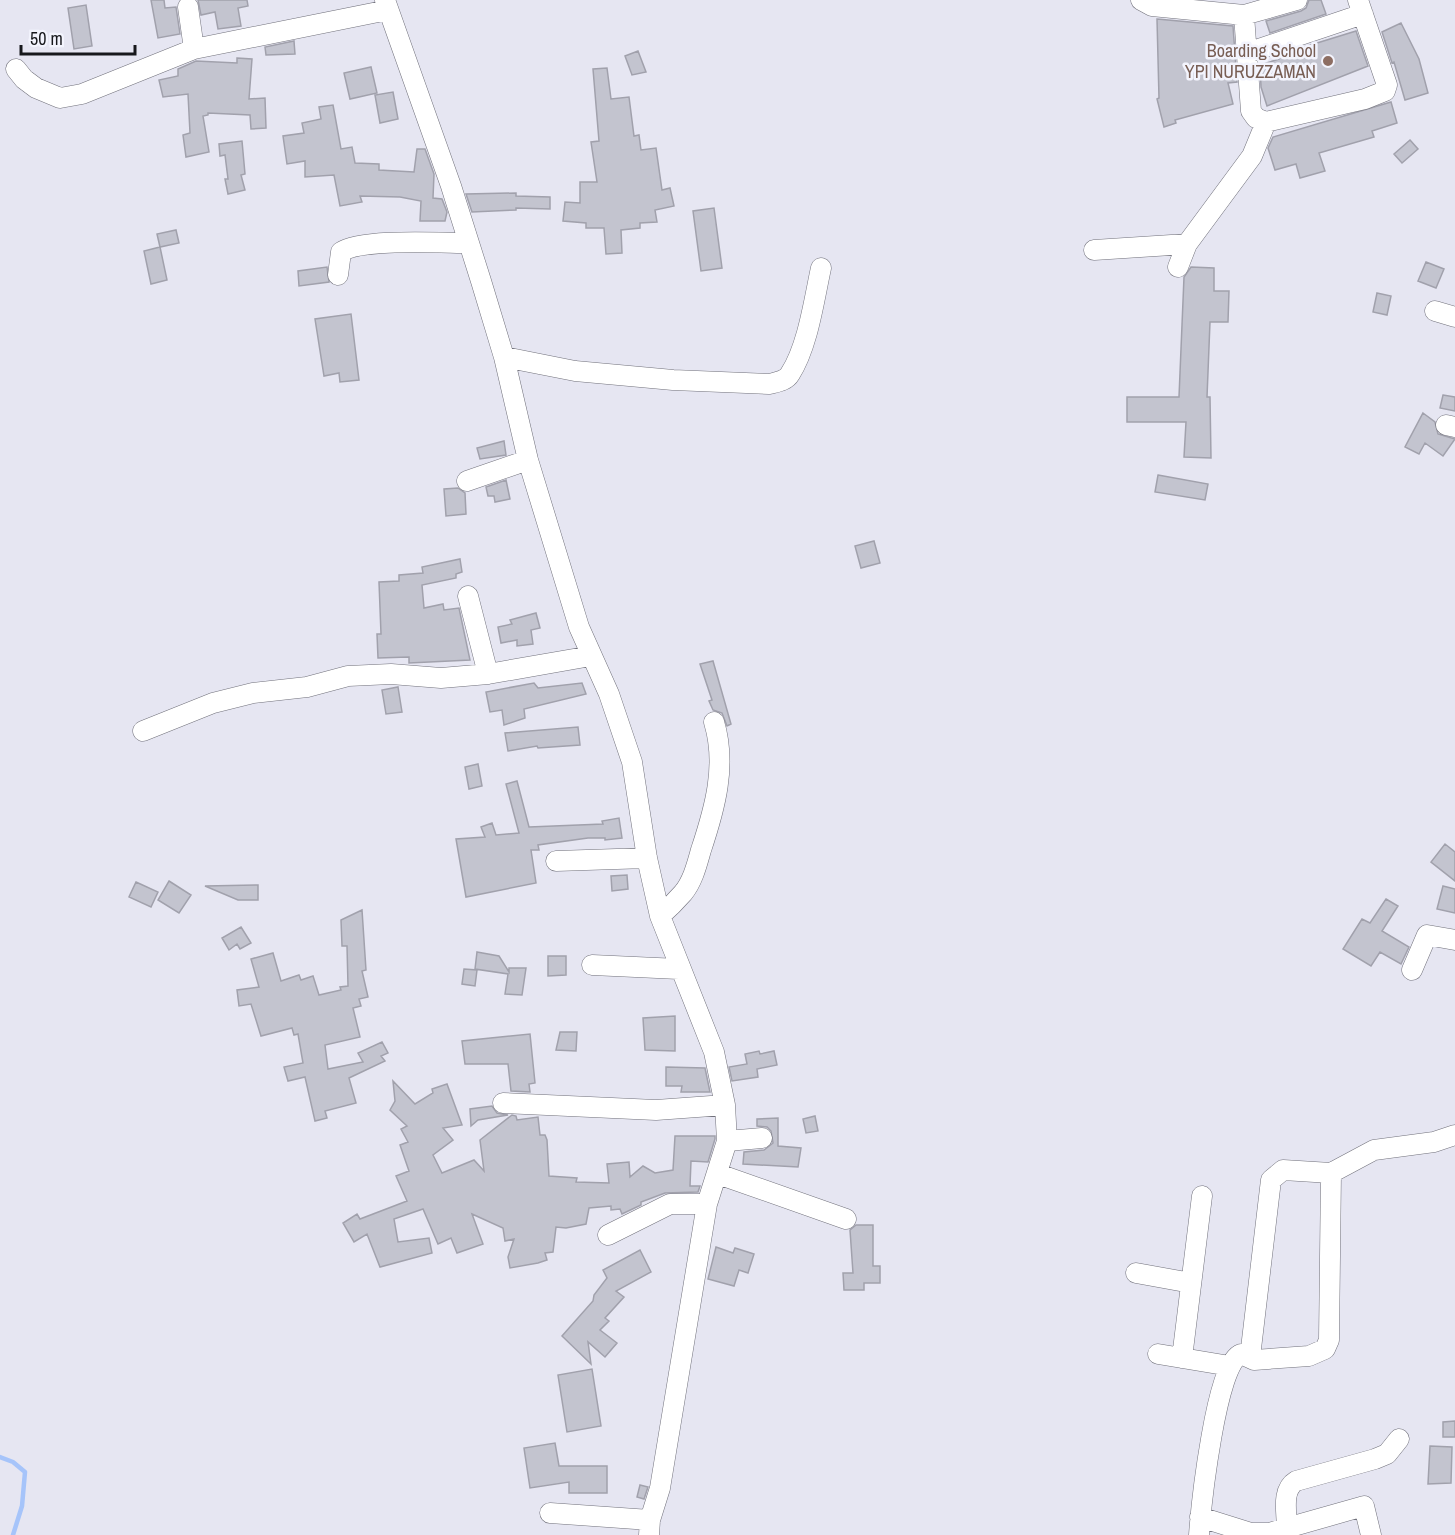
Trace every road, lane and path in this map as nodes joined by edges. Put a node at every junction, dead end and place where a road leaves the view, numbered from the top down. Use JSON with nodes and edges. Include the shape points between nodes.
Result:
{"nodes":[{"id":1,"x":1140,"y":0,"type":"edge"},
{"id":2,"x":1297,"y":0,"type":"edge"},
{"id":3,"x":386,"y":5,"type":"edge"},
{"id":4,"x":188,"y":7,"type":"dead end"},
{"id":5,"x":1361,"y":7,"type":"edge"},
{"id":6,"x":1244,"y":15,"type":"junction"},
{"id":7,"x":194,"y":49,"type":"junction"},
{"id":8,"x":1247,"y":53,"type":"junction"},
{"id":9,"x":16,"y":69,"type":"dead end"},
{"id":10,"x":1266,"y":122,"type":"junction"},
{"id":11,"x":469,"y":243,"type":"junction"},
{"id":12,"x":1187,"y":244,"type":"junction"},
{"id":13,"x":1094,"y":250,"type":"dead end"},
{"id":14,"x":1178,"y":267,"type":"dead end"},
{"id":15,"x":821,"y":268,"type":"dead end"},
{"id":16,"x":338,"y":275,"type":"dead end"},
{"id":17,"x":1435,"y":311,"type":"dead end"},
{"id":18,"x":1455,"y":317,"type":"edge"},
{"id":19,"x":504,"y":357,"type":"junction"},
{"id":20,"x":528,"y":460,"type":"junction"},
{"id":21,"x":467,"y":482,"type":"dead end"},
{"id":22,"x":468,"y":596,"type":"dead end"},
{"id":23,"x":591,"y":656,"type":"junction"},
{"id":24,"x":488,"y":674,"type":"junction"},
{"id":25,"x":714,"y":722,"type":"dead end"},
{"id":26,"x":143,"y":731,"type":"dead end"},
{"id":27,"x":646,"y":858,"type":"junction"},
{"id":28,"x":556,"y":861,"type":"dead end"},
{"id":29,"x":660,"y":916,"type":"junction"},
{"id":30,"x":1455,"y":940,"type":"edge"},
{"id":31,"x":592,"y":965,"type":"dead end"},
{"id":32,"x":679,"y":969,"type":"junction"},
{"id":33,"x":1412,"y":970,"type":"dead end"},
{"id":34,"x":503,"y":1103,"type":"dead end"},
{"id":35,"x":725,"y":1105,"type":"junction"},
{"id":36,"x":1455,"y":1135,"type":"edge"},
{"id":37,"x":762,"y":1138,"type":"dead end"},
{"id":38,"x":728,"y":1141,"type":"junction"},
{"id":39,"x":1331,"y":1173,"type":"junction"},
{"id":40,"x":718,"y":1174,"type":"junction"},
{"id":41,"x":1202,"y":1196,"type":"dead end"},
{"id":42,"x":706,"y":1204,"type":"junction"},
{"id":43,"x":846,"y":1219,"type":"dead end"},
{"id":44,"x":608,"y":1234,"type":"dead end"},
{"id":45,"x":1136,"y":1273,"type":"dead end"},
{"id":46,"x":1191,"y":1283,"type":"junction"},
{"id":47,"x":1158,"y":1354,"type":"dead end"},
{"id":48,"x":1250,"y":1357,"type":"junction"},
{"id":49,"x":1182,"y":1358,"type":"junction"},
{"id":50,"x":1230,"y":1366,"type":"junction"},
{"id":51,"x":1399,"y":1439,"type":"dead end"},
{"id":52,"x":550,"y":1513,"type":"dead end"},
{"id":53,"x":1200,"y":1526,"type":"edge"},
{"id":54,"x":650,"y":1527,"type":"edge"},
{"id":55,"x":1287,"y":1529,"type":"junction"},
{"id":56,"x":1371,"y":1535,"type":"edge"}],
"edges":[{"from":1,"to":6,"type":"street","via":[[1152,6]]},
{"from":2,"to":6,"type":"street"},
{"from":3,"to":7,"type":"street"},
{"from":3,"to":11,"type":"street"},
{"from":4,"to":7,"type":"street"},
{"from":5,"to":8,"type":"street"},
{"from":5,"to":10,"type":"street","via":[[1387,85],[1385,91]]},
{"from":6,"to":8,"type":"street"},
{"from":7,"to":9,"type":"street","via":[[82,94],[60,98],[36,88]]},
{"from":8,"to":10,"type":"street","via":[[1251,111]]},
{"from":10,"to":12,"type":"street","via":[[1252,156]]},
{"from":11,"to":16,"type":"street","via":[[348,249],[341,252]]},
{"from":11,"to":19,"type":"street"},
{"from":12,"to":13,"type":"street"},
{"from":12,"to":14,"type":"street"},
{"from":15,"to":19,"type":"street","via":[[799,353],[784,380],[769,384],[673,380],[575,371]]},
{"from":17,"to":18,"type":"street"},
{"from":19,"to":20,"type":"street"},
{"from":20,"to":21,"type":"street"},
{"from":20,"to":23,"type":"street"},
{"from":22,"to":24,"type":"street"},
{"from":23,"to":24,"type":"street"},
{"from":23,"to":27,"type":"street","via":[[609,694],[632,762]]},
{"from":24,"to":26,"type":"street","via":[[441,678],[348,676],[213,703]]},
{"from":25,"to":29,"type":"street","via":[[720,741],[713,815],[693,875],[684,892]]},
{"from":27,"to":28,"type":"street"},
{"from":27,"to":29,"type":"street"},
{"from":29,"to":32,"type":"street"},
{"from":30,"to":33,"type":"street","via":[[1425,937]]},
{"from":31,"to":32,"type":"street"},
{"from":32,"to":35,"type":"street","via":[[714,1052]]},
{"from":34,"to":35,"type":"street","via":[[656,1110]]},
{"from":35,"to":38,"type":"street"},
{"from":36,"to":39,"type":"street","via":[[1434,1142],[1374,1150]]},
{"from":37,"to":38,"type":"street"},
{"from":38,"to":40,"type":"street"},
{"from":39,"to":48,"type":"street","via":[[1283,1170],[1271,1180]]},
{"from":39,"to":48,"type":"street","via":[[1330,1320],[1325,1349],[1309,1356],[1254,1360]]},
{"from":40,"to":42,"type":"street"},
{"from":40,"to":43,"type":"street"},
{"from":41,"to":46,"type":"street"},
{"from":42,"to":44,"type":"street","via":[[670,1204]]},
{"from":42,"to":54,"type":"street","via":[[660,1488]]},
{"from":45,"to":46,"type":"street"},
{"from":46,"to":49,"type":"street"},
{"from":47,"to":49,"type":"street"},
{"from":48,"to":50,"type":"street","via":[[1235,1356]]},
{"from":49,"to":50,"type":"street"},
{"from":50,"to":53,"type":"street","via":[[1217,1402]]},
{"from":51,"to":55,"type":"street","via":[[1388,1454],[1289,1485]]},
{"from":52,"to":54,"type":"street"},
{"from":53,"to":55,"type":"street","via":[[1251,1533]]},
{"from":55,"to":56,"type":"street","via":[[1364,1506]]}]}
